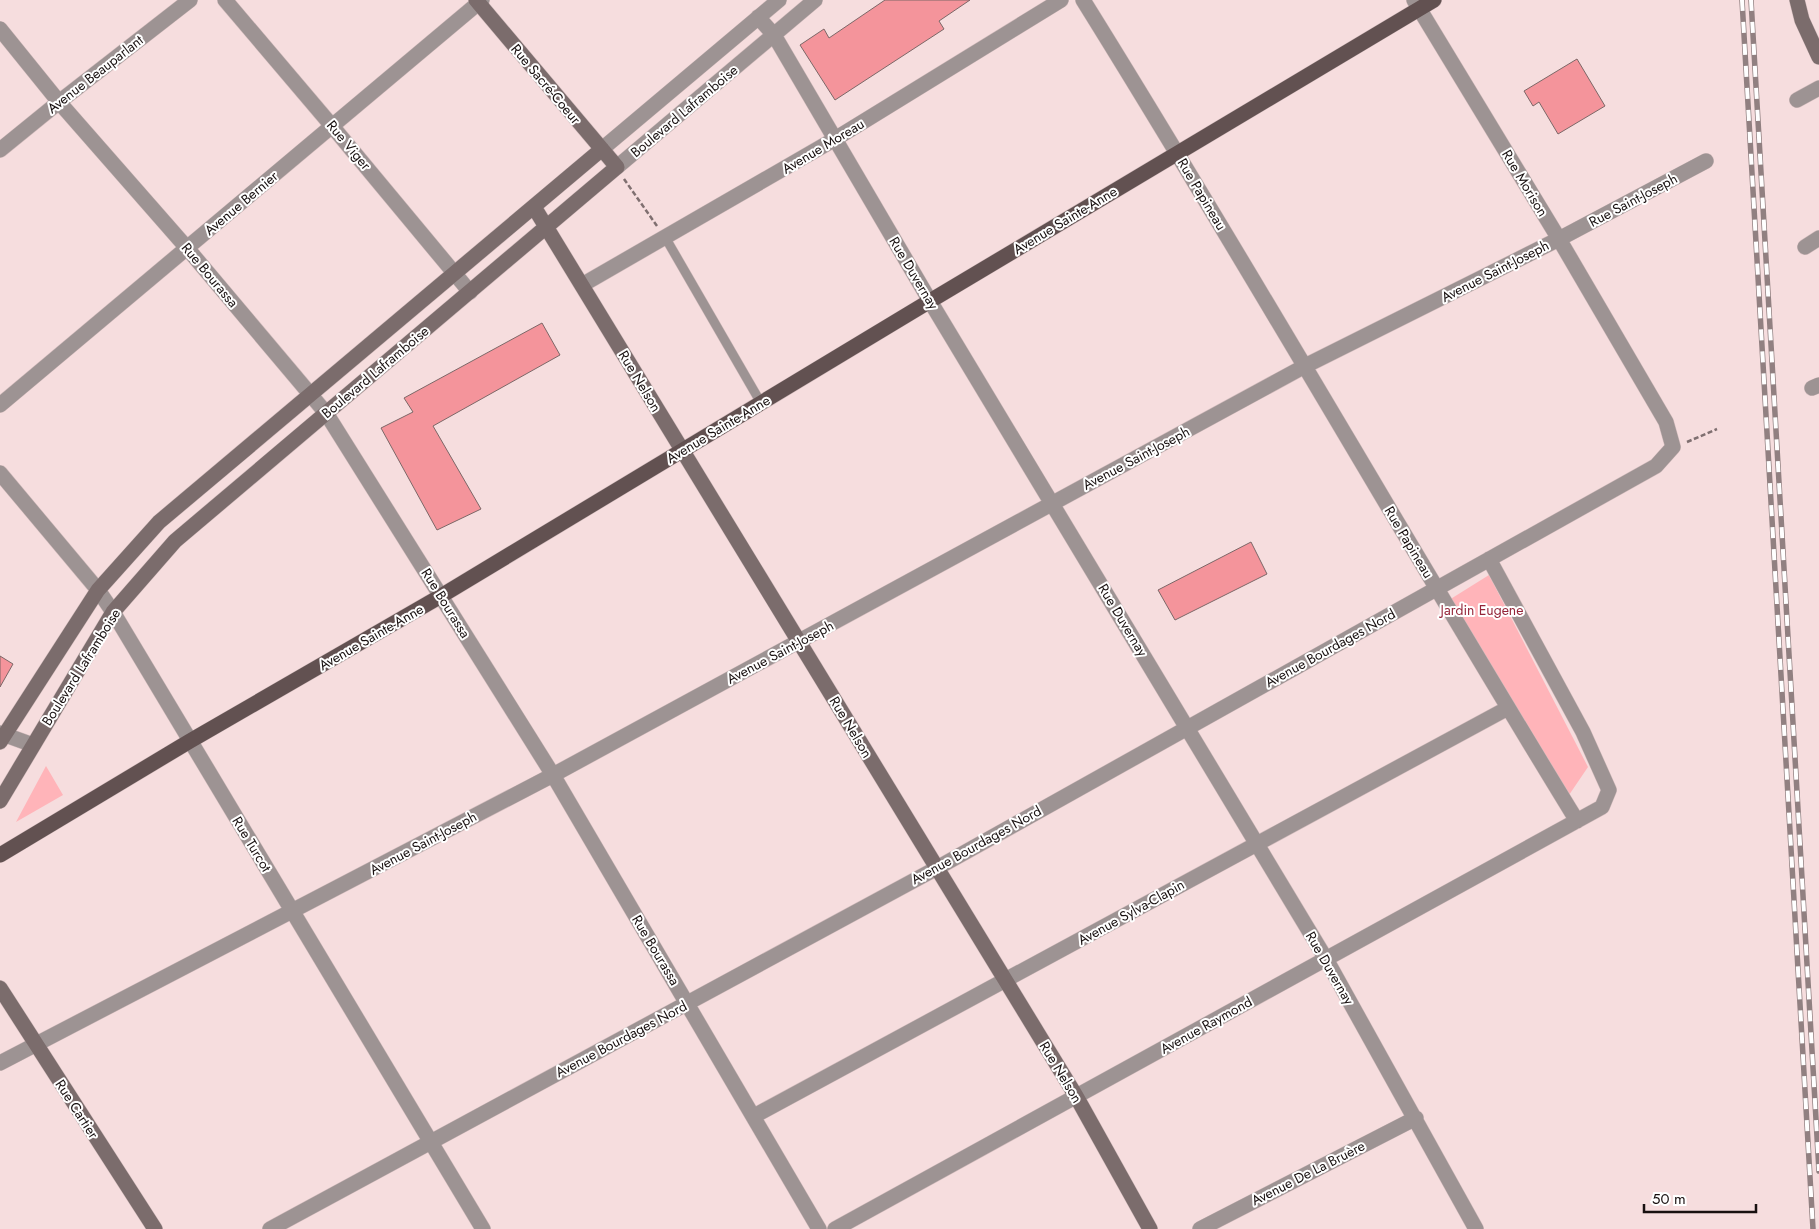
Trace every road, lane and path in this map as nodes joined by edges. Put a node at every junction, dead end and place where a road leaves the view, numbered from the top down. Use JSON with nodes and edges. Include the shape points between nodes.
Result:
{"nodes":[{"id":1,"x":190,"y":0,"type":"edge"},
{"id":2,"x":225,"y":0,"type":"edge"},
{"id":3,"x":779,"y":0,"type":"edge"},
{"id":4,"x":815,"y":0,"type":"edge"},
{"id":5,"x":1061,"y":0,"type":"edge"},
{"id":6,"x":1083,"y":0,"type":"edge"},
{"id":7,"x":1434,"y":0,"type":"edge"},
{"id":8,"x":1797,"y":0,"type":"edge"},
{"id":9,"x":479,"y":1,"type":"edge"},
{"id":10,"x":1417,"y":4,"type":"edge"},
{"id":11,"x":758,"y":18,"type":"junction"},
{"id":12,"x":0,"y":29,"type":"edge"},
{"id":13,"x":774,"y":35,"type":"junction"},
{"id":14,"x":1819,"y":56,"type":"edge"},
{"id":15,"x":1819,"y":88,"type":"edge"},
{"id":16,"x":1797,"y":100,"type":"dead end"},
{"id":17,"x":59,"y":102,"type":"junction"},
{"id":18,"x":332,"y":126,"type":"junction"},
{"id":19,"x":835,"y":139,"type":"junction"},
{"id":20,"x":602,"y":149,"type":"junction"},
{"id":21,"x":0,"y":150,"type":"edge"},
{"id":22,"x":1177,"y":153,"type":"junction"},
{"id":23,"x":1706,"y":161,"type":"dead end"},
{"id":24,"x":620,"y":172,"type":"junction"},
{"id":25,"x":534,"y":207,"type":"junction"},
{"id":26,"x":546,"y":227,"type":"junction"},
{"id":27,"x":665,"y":237,"type":"junction"},
{"id":28,"x":1819,"y":238,"type":"edge"},
{"id":29,"x":1559,"y":239,"type":"junction"},
{"id":30,"x":1805,"y":247,"type":"dead end"},
{"id":31,"x":187,"y":248,"type":"junction"},
{"id":32,"x":455,"y":273,"type":"junction"},
{"id":33,"x":582,"y":285,"type":"junction"},
{"id":34,"x":470,"y":292,"type":"junction"},
{"id":35,"x":930,"y":301,"type":"junction"},
{"id":36,"x":1305,"y":366,"type":"junction"},
{"id":37,"x":310,"y":395,"type":"junction"},
{"id":38,"x":761,"y":403,"type":"junction"},
{"id":39,"x":0,"y":405,"type":"edge"},
{"id":40,"x":326,"y":413,"type":"junction"},
{"id":41,"x":1718,"y":428,"type":"dead end"},
{"id":42,"x":1673,"y":447,"type":"junction"},
{"id":43,"x":683,"y":450,"type":"junction"},
{"id":44,"x":0,"y":473,"type":"edge"},
{"id":45,"x":1052,"y":504,"type":"junction"},
{"id":46,"x":1489,"y":559,"type":"junction"},
{"id":47,"x":1437,"y":589,"type":"junction"},
{"id":48,"x":98,"y":590,"type":"junction"},
{"id":49,"x":441,"y":596,"type":"junction"},
{"id":50,"x":113,"y":612,"type":"junction"},
{"id":51,"x":799,"y":641,"type":"junction"},
{"id":52,"x":1508,"y":708,"type":"junction"},
{"id":53,"x":1188,"y":728,"type":"junction"},
{"id":54,"x":1,"y":737,"type":"edge"},
{"id":55,"x":190,"y":741,"type":"junction"},
{"id":56,"x":33,"y":746,"type":"junction"},
{"id":57,"x":553,"y":775,"type":"junction"},
{"id":58,"x":0,"y":801,"type":"edge"},
{"id":59,"x":1577,"y":820,"type":"junction"},
{"id":60,"x":1257,"y":844,"type":"junction"},
{"id":61,"x":0,"y":855,"type":"edge"},
{"id":62,"x":937,"y":868,"type":"junction"},
{"id":63,"x":293,"y":912,"type":"junction"},
{"id":64,"x":1326,"y":959,"type":"junction"},
{"id":65,"x":1005,"y":981,"type":"junction"},
{"id":66,"x":0,"y":988,"type":"edge"},
{"id":67,"x":687,"y":1003,"type":"junction"},
{"id":68,"x":35,"y":1044,"type":"junction"},
{"id":69,"x":0,"y":1063,"type":"edge"},
{"id":70,"x":1076,"y":1096,"type":"junction"},
{"id":71,"x":754,"y":1116,"type":"junction"},
{"id":72,"x":1416,"y":1118,"type":"junction"},
{"id":73,"x":431,"y":1142,"type":"junction"},
{"id":74,"x":155,"y":1229,"type":"edge"},
{"id":75,"x":270,"y":1229,"type":"edge"},
{"id":76,"x":484,"y":1229,"type":"edge"},
{"id":77,"x":819,"y":1229,"type":"edge"},
{"id":78,"x":835,"y":1229,"type":"edge"},
{"id":79,"x":1150,"y":1229,"type":"edge"},
{"id":80,"x":1200,"y":1229,"type":"edge"},
{"id":81,"x":1476,"y":1229,"type":"edge"}],
"edges":[{"from":1,"to":17,"type":"street","name":"Avenue Beauparlant"},
{"from":2,"to":18,"type":"street","name":"Rue Viger"},
{"from":3,"to":11,"type":"street","name":"Boulevard Laframboise"},
{"from":4,"to":13,"type":"street","name":"Boulevard Laframboise"},
{"from":5,"to":19,"type":"street","name":"Avenue Moreau"},
{"from":6,"to":22,"type":"street","name":"Rue Papineau"},
{"from":7,"to":10,"type":"main road","name":"Avenue Sainte-Anne"},
{"from":8,"to":14,"type":"street","via":[[1802,20]]},
{"from":9,"to":18,"type":"street","name":"Avenue Bernier"},
{"from":9,"to":20,"type":"street","name":"Rue Sacré-Coeur"},
{"from":10,"to":22,"type":"main road","name":"Avenue Sainte-Anne"},
{"from":10,"to":29,"type":"street","name":"Rue Morison"},
{"from":11,"to":13,"type":"street","name":"Rue Duvernay"},
{"from":11,"to":20,"type":"street","name":"Boulevard Laframboise"},
{"from":12,"to":17,"type":"street","name":"Rue Bourassa"},
{"from":13,"to":19,"type":"street","name":"Rue Duvernay"},
{"from":13,"to":24,"type":"street","name":"Boulevard Laframboise"},
{"from":15,"to":16,"type":"street"},
{"from":17,"to":21,"type":"street","name":"Avenue Beauparlant"},
{"from":17,"to":31,"type":"street","name":"Rue Bourassa"},
{"from":18,"to":31,"type":"street","name":"Avenue Bernier"},
{"from":18,"to":32,"type":"street","name":"Rue Viger"},
{"from":19,"to":27,"type":"street","name":"Avenue Moreau"},
{"from":19,"to":35,"type":"street","name":"Rue Duvernay"},
{"from":20,"to":24,"type":"street","name":"Rue Sacré-Coeur"},
{"from":20,"to":25,"type":"street","name":"Boulevard Laframboise"},
{"from":22,"to":35,"type":"main road","name":"Avenue Sainte-Anne"},
{"from":22,"to":36,"type":"street","name":"Rue Papineau"},
{"from":23,"to":29,"type":"street","name":"Rue Saint-Joseph"},
{"from":24,"to":26,"type":"street","name":"Boulevard Laframboise"},
{"from":24,"to":27,"type":"path"},
{"from":25,"to":26,"type":"street","name":"Rue Nelson"},
{"from":25,"to":32,"type":"street","name":"Boulevard Laframboise"},
{"from":26,"to":33,"type":"street","name":"Rue Nelson"},
{"from":26,"to":34,"type":"street","name":"Boulevard Laframboise"},
{"from":27,"to":33,"type":"street","name":"Avenue Moreau"},
{"from":27,"to":38,"type":"lane"},
{"from":28,"to":30,"type":"street"},
{"from":29,"to":36,"type":"street","name":"Avenue Saint-Joseph"},
{"from":29,"to":42,"type":"street","name":"Rue Morison","via":[[1666,422]]},
{"from":31,"to":37,"type":"street","name":"Rue Bourassa"},
{"from":31,"to":39,"type":"street","name":"Avenue Bernier"},
{"from":32,"to":34,"type":"street","name":"Rue Viger"},
{"from":32,"to":37,"type":"street","name":"Boulevard Laframboise"},
{"from":33,"to":43,"type":"street","name":"Rue Nelson"},
{"from":34,"to":40,"type":"street","name":"Boulevard Laframboise"},
{"from":35,"to":38,"type":"main road","name":"Avenue Sainte-Anne"},
{"from":35,"to":45,"type":"street","name":"Rue Duvernay"},
{"from":36,"to":45,"type":"street","name":"Avenue Saint-Joseph"},
{"from":36,"to":47,"type":"street","name":"Rue Papineau"},
{"from":37,"to":40,"type":"street","name":"Rue Bourassa"},
{"from":37,"to":48,"type":"street","name":"Boulevard Laframboise","via":[[159,522]]},
{"from":38,"to":43,"type":"main road","name":"Avenue Sainte-Anne"},
{"from":40,"to":49,"type":"street","name":"Rue Bourassa"},
{"from":40,"to":50,"type":"street","name":"Boulevard Laframboise","via":[[175,540]]},
{"from":41,"to":42,"type":"path"},
{"from":42,"to":46,"type":"street","name":"Avenue Bourdages Nord","via":[[1656,466]]},
{"from":43,"to":49,"type":"main road","name":"Avenue Sainte-Anne"},
{"from":43,"to":51,"type":"street","name":"Rue Nelson"},
{"from":44,"to":48,"type":"street","name":"Rue Turcot"},
{"from":45,"to":51,"type":"street","name":"Avenue Saint-Joseph"},
{"from":45,"to":53,"type":"street","name":"Rue Duvernay"},
{"from":46,"to":47,"type":"street","name":"Avenue Bourdages Nord"},
{"from":46,"to":59,"type":"street","via":[[1583,732],[1609,790],[1602,806]]},
{"from":47,"to":52,"type":"street","name":"Rue Papineau"},
{"from":47,"to":53,"type":"street","name":"Avenue Bourdages Nord"},
{"from":48,"to":50,"type":"street","name":"Rue Turcot"},
{"from":48,"to":54,"type":"street","name":"Boulevard Laframboise"},
{"from":49,"to":55,"type":"main road","name":"Avenue Sainte-Anne"},
{"from":49,"to":57,"type":"street","name":"Rue Bourassa"},
{"from":50,"to":55,"type":"street","name":"Rue Turcot"},
{"from":50,"to":56,"type":"street","name":"Boulevard Laframboise"},
{"from":51,"to":57,"type":"street","name":"Avenue Saint-Joseph"},
{"from":51,"to":62,"type":"street","name":"Rue Nelson"},
{"from":52,"to":59,"type":"street","name":"Rue Papineau"},
{"from":52,"to":60,"type":"street","name":"Avenue Sylva-Clapin"},
{"from":53,"to":60,"type":"street","name":"Rue Duvernay"},
{"from":53,"to":62,"type":"street","name":"Avenue Bourdages Nord"},
{"from":54,"to":56,"type":"street"},
{"from":55,"to":61,"type":"main road","name":"Avenue Sainte-Anne"},
{"from":55,"to":63,"type":"street","name":"Rue Turcot"},
{"from":56,"to":58,"type":"street","name":"Boulevard Laframboise"},
{"from":57,"to":63,"type":"street","name":"Avenue Saint-Joseph"},
{"from":57,"to":67,"type":"street","name":"Rue Bourassa"},
{"from":59,"to":64,"type":"street","name":"Avenue Raymond"},
{"from":60,"to":64,"type":"street","name":"Rue Duvernay"},
{"from":60,"to":65,"type":"street","name":"Avenue Sylva-Clapin"},
{"from":62,"to":65,"type":"street","name":"Rue Nelson"},
{"from":62,"to":67,"type":"street","name":"Avenue Bourdages Nord"},
{"from":63,"to":68,"type":"street","name":"Avenue Saint-Joseph"},
{"from":63,"to":73,"type":"street","name":"Rue Turcot"},
{"from":64,"to":70,"type":"street","name":"Avenue Raymond"},
{"from":64,"to":72,"type":"street","name":"Rue Duvernay"},
{"from":65,"to":70,"type":"street","name":"Rue Nelson"},
{"from":65,"to":71,"type":"street","name":"Avenue Sylva-Clapin"},
{"from":66,"to":68,"type":"street","name":"Rue Cartier"},
{"from":67,"to":71,"type":"street","name":"Rue Bourassa"},
{"from":67,"to":73,"type":"street","name":"Avenue Bourdages Nord"},
{"from":68,"to":69,"type":"street","name":"Avenue Saint-Joseph"},
{"from":68,"to":74,"type":"street","name":"Rue Cartier"},
{"from":70,"to":78,"type":"street","name":"Avenue Raymond"},
{"from":70,"to":79,"type":"street","name":"Rue Nelson"},
{"from":71,"to":77,"type":"street","name":"Rue Bourassa"},
{"from":72,"to":80,"type":"street","name":"Avenue De La Bruère"},
{"from":72,"to":81,"type":"street","name":"Rue Duvernay"},
{"from":73,"to":75,"type":"street","name":"Avenue Bourdages Nord"},
{"from":73,"to":76,"type":"street","name":"Rue Turcot"}]}
